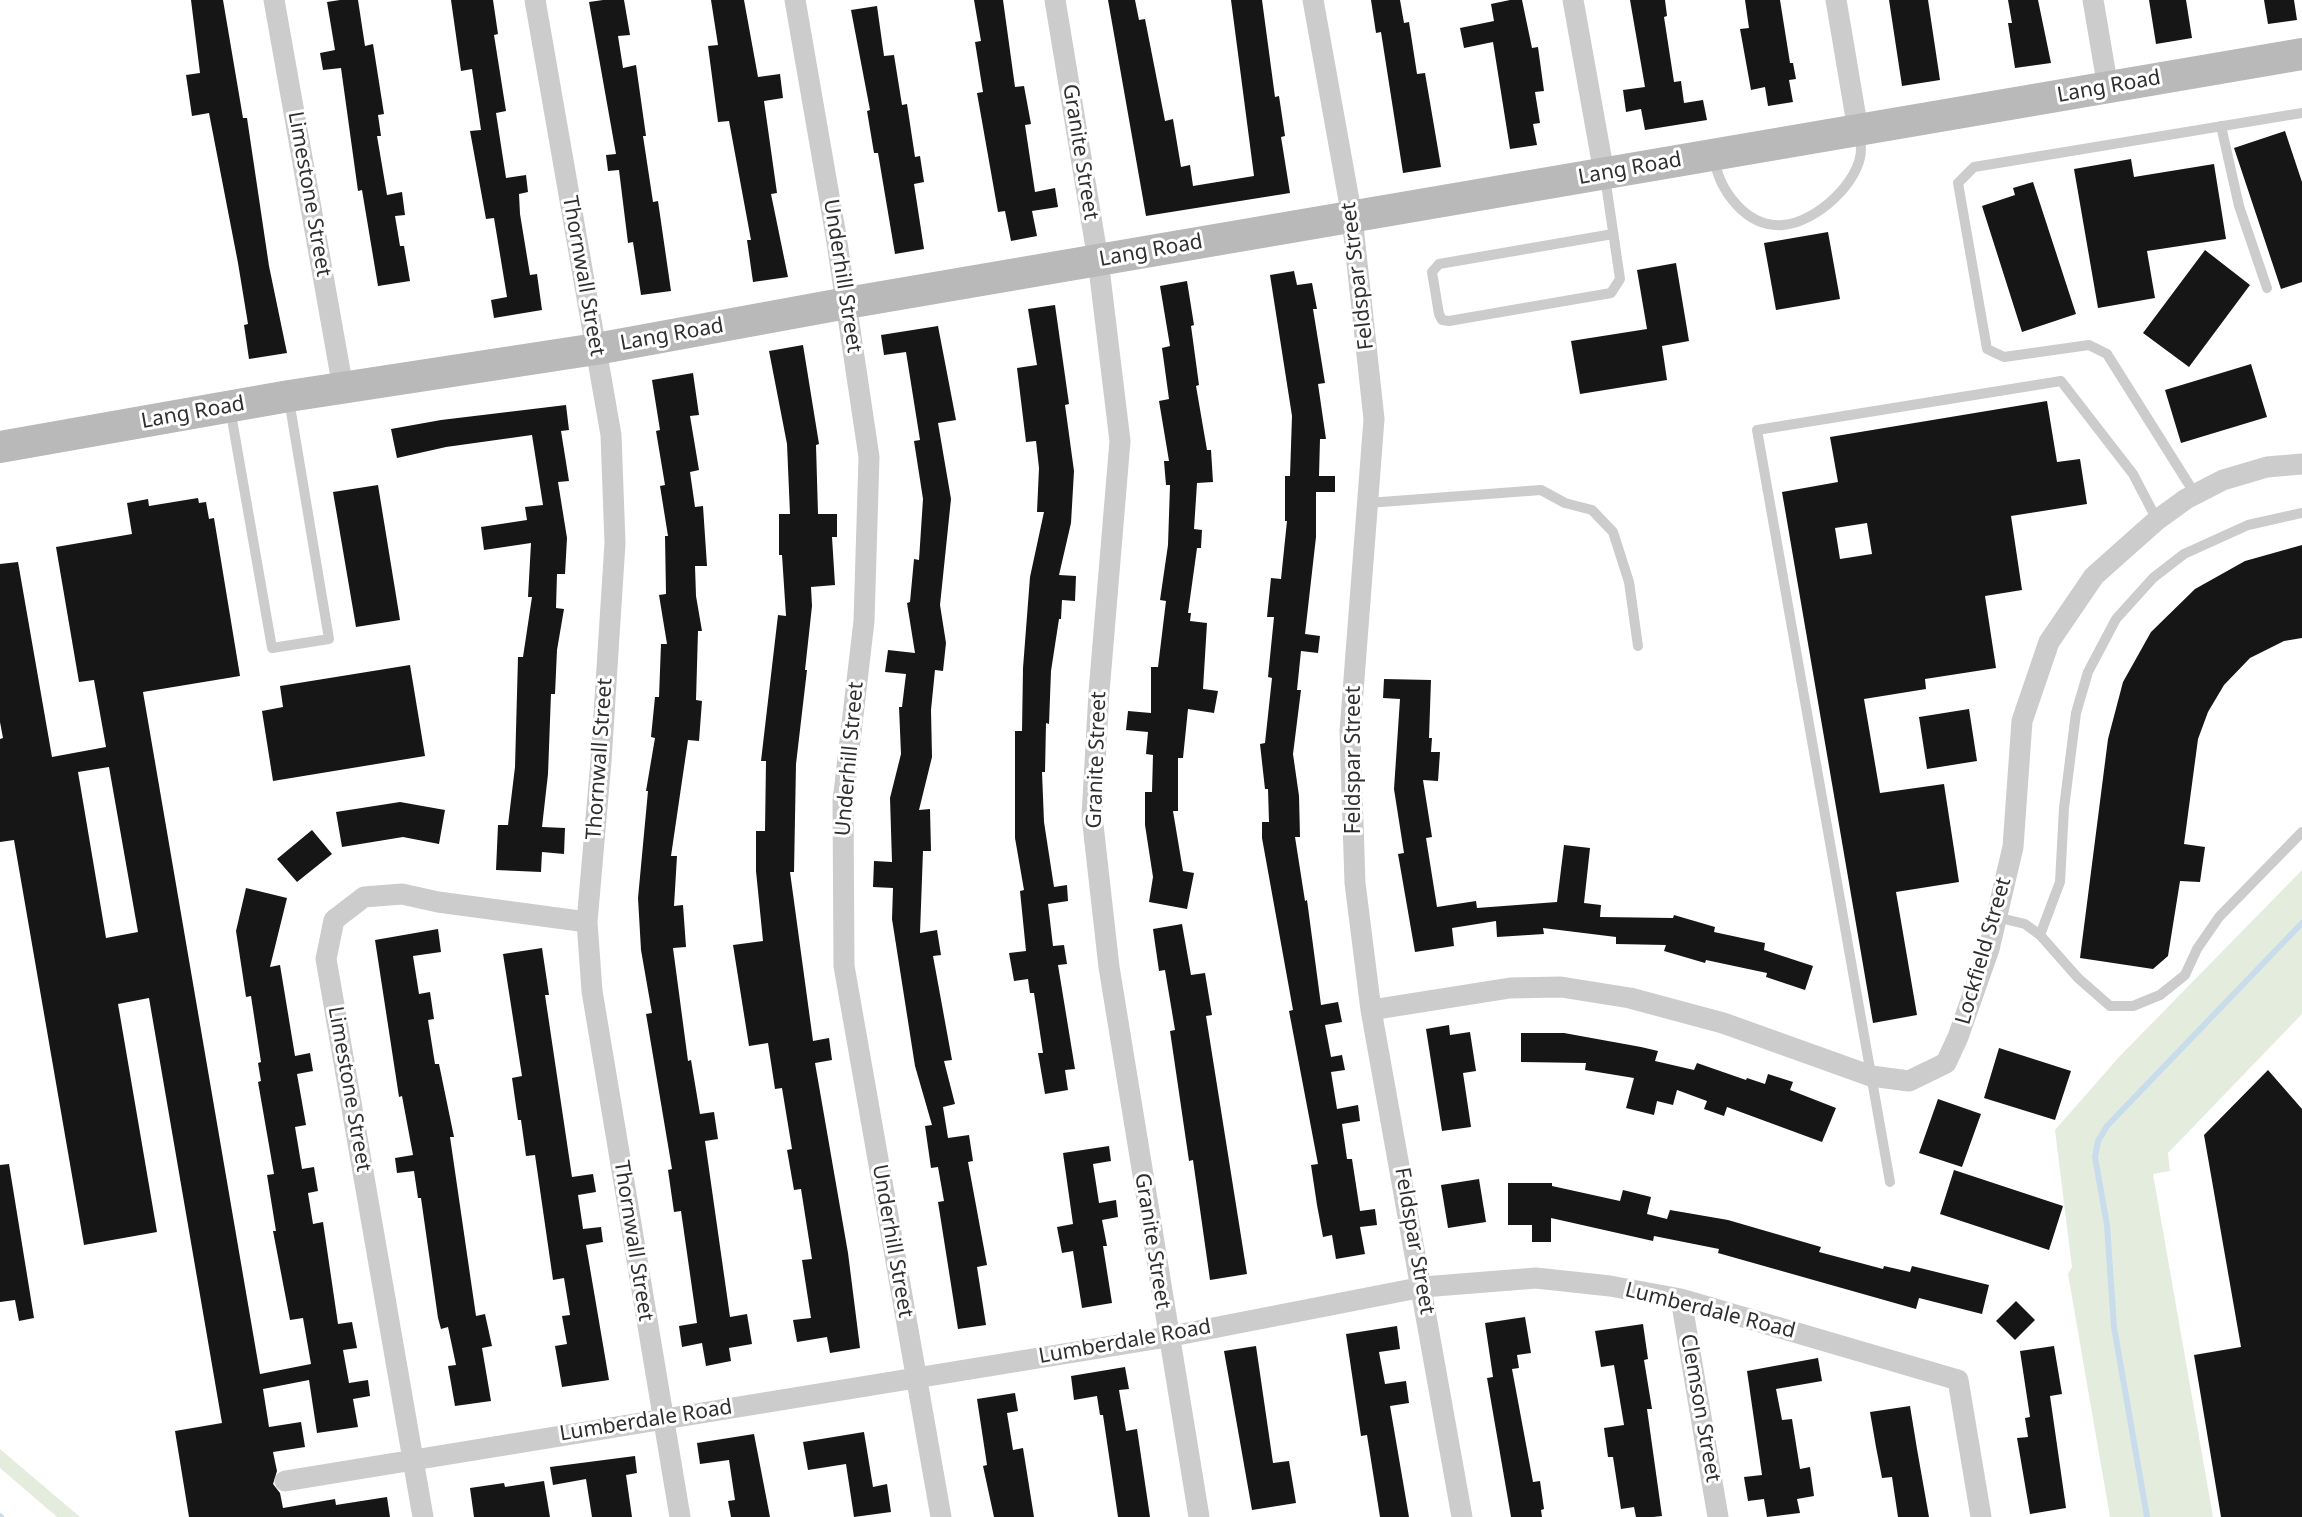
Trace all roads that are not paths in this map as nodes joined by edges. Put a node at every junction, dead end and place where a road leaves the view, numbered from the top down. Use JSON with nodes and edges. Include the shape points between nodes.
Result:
{"nodes":[{"id":1,"x":274,"y":0,"type":"edge"},
{"id":2,"x":535,"y":0,"type":"edge"},
{"id":3,"x":795,"y":0,"type":"edge"},
{"id":4,"x":1055,"y":0,"type":"edge"},
{"id":5,"x":1313,"y":0,"type":"edge"},
{"id":6,"x":1573,"y":0,"type":"edge"},
{"id":7,"x":1836,"y":0,"type":"edge"},
{"id":8,"x":2093,"y":0,"type":"edge"},
{"id":9,"x":2302,"y":54,"type":"edge"},
{"id":10,"x":2108,"y":88,"type":"junction"},
{"id":11,"x":2302,"y":113,"type":"edge"},
{"id":12,"x":2221,"y":126,"type":"junction"},
{"id":13,"x":1858,"y":130,"type":"junction"},
{"id":14,"x":1713,"y":154,"type":"junction"},
{"id":15,"x":1604,"y":173,"type":"junction"},
{"id":16,"x":1352,"y":217,"type":"junction"},
{"id":17,"x":1613,"y":234,"type":"junction"},
{"id":18,"x":1098,"y":260,"type":"junction"},
{"id":19,"x":2266,"y":288,"type":"dead end"},
{"id":20,"x":847,"y":303,"type":"junction"},
{"id":21,"x":596,"y":349,"type":"junction"},
{"id":22,"x":343,"y":388,"type":"junction"},
{"id":23,"x":289,"y":396,"type":"junction"},
{"id":24,"x":230,"y":407,"type":"junction"},
{"id":25,"x":0,"y":447,"type":"edge"},
{"id":26,"x":2302,"y":464,"type":"edge"},
{"id":27,"x":2195,"y":494,"type":"junction"},
{"id":28,"x":1368,"y":503,"type":"junction"},
{"id":29,"x":2302,"y":513,"type":"edge"},
{"id":30,"x":2157,"y":520,"type":"junction"},
{"id":31,"x":1638,"y":646,"type":"dead end"},
{"id":32,"x":2302,"y":832,"type":"edge"},
{"id":33,"x":1996,"y":917,"type":"junction"},
{"id":34,"x":587,"y":922,"type":"junction"},
{"id":35,"x":2040,"y":935,"type":"junction"},
{"id":36,"x":1371,"y":1010,"type":"junction"},
{"id":37,"x":1871,"y":1076,"type":"junction"},
{"id":38,"x":1890,"y":1182,"type":"dead end"},
{"id":39,"x":1423,"y":1287,"type":"junction"},
{"id":40,"x":1681,"y":1299,"type":"junction"},
{"id":41,"x":1167,"y":1337,"type":"junction"},
{"id":42,"x":916,"y":1377,"type":"junction"},
{"id":43,"x":663,"y":1418,"type":"junction"},
{"id":44,"x":414,"y":1460,"type":"junction"},
{"id":45,"x":285,"y":1481,"type":"dead end"},
{"id":46,"x":423,"y":1517,"type":"edge"},
{"id":47,"x":680,"y":1517,"type":"edge"},
{"id":48,"x":941,"y":1517,"type":"edge"},
{"id":49,"x":1199,"y":1517,"type":"edge"},
{"id":50,"x":1462,"y":1517,"type":"edge"},
{"id":51,"x":1718,"y":1517,"type":"edge"},
{"id":52,"x":1981,"y":1517,"type":"edge"}],
"edges":[{"from":1,"to":22,"type":"street","name":"Limestone Street"},
{"from":2,"to":21,"type":"street","name":"Thornwall Street"},
{"from":3,"to":20,"type":"street","name":"Underhill Street"},
{"from":4,"to":18,"type":"street","name":"Granite Street"},
{"from":5,"to":16,"type":"street","name":"Feldspar Street"},
{"from":6,"to":15,"type":"street"},
{"from":7,"to":13,"type":"street"},
{"from":8,"to":10,"type":"street"},
{"from":9,"to":10,"type":"street","name":"Lang Road"},
{"from":10,"to":13,"type":"street","name":"Lang Road"},
{"from":11,"to":12,"type":"lane"},
{"from":12,"to":19,"type":"lane","via":[[2239,206]]},
{"from":12,"to":27,"type":"lane","via":[[1974,167],[1958,183],[1987,349],[2004,357],[2089,345],[2107,354]]},
{"from":13,"to":14,"type":"street","name":"Lang Road"},
{"from":13,"to":14,"type":"lane","via":[[1861,151],[1841,192],[1805,219],[1783,225],[1757,219],[1735,203],[1716,172]]},
{"from":14,"to":15,"type":"street","name":"Lang Road"},
{"from":15,"to":16,"type":"street","name":"Lang Road"},
{"from":15,"to":17,"type":"lane"},
{"from":16,"to":18,"type":"street","name":"Lang Road"},
{"from":16,"to":28,"type":"street","name":"Feldspar Street","via":[[1374,419]]},
{"from":17,"to":17,"type":"lane","via":[[1620,279],[1611,293],[1458,320],[1442,320],[1438,314],[1432,272],[1439,264]]},
{"from":18,"to":20,"type":"street","name":"Lang Road"},
{"from":18,"to":41,"type":"street","name":"Granite Street","via":[[1120,441],[1092,816],[1109,967]]},
{"from":20,"to":21,"type":"street","name":"Lang Road"},
{"from":20,"to":42,"type":"street","name":"Underhill Street","via":[[869,457],[864,621],[843,801],[844,966]]},
{"from":21,"to":22,"type":"street","name":"Lang Road"},
{"from":21,"to":34,"type":"street","name":"Thornwall Street","via":[[611,435],[615,543]]},
{"from":22,"to":23,"type":"street","name":"Lang Road"},
{"from":23,"to":24,"type":"street","name":"Lang Road"},
{"from":23,"to":24,"type":"lane","via":[[329,639],[272,648]]},
{"from":24,"to":25,"type":"street","name":"Lang Road"},
{"from":26,"to":27,"type":"street","name":"Lockfield Street","via":[[2267,466]]},
{"from":27,"to":30,"type":"street","name":"Lockfield Street"},
{"from":28,"to":31,"type":"lane","via":[[1541,490],[1565,503],[1592,510],[1613,532],[1629,582]]},
{"from":28,"to":36,"type":"street","name":"Feldspar Street","via":[[1350,731],[1355,883]]},
{"from":29,"to":35,"type":"lane","via":[[2248,525],[2184,554],[2153,578],[2116,619],[2088,672],[2076,713],[2060,882]]},
{"from":30,"to":33,"type":"street","name":"Lockfield Street","via":[[2094,576],[2049,642],[2022,721],[2013,847]]},
{"from":30,"to":37,"type":"lane","via":[[2133,474],[2061,381],[1757,430]]},
{"from":32,"to":35,"type":"lane","via":[[2219,918],[2197,949],[2185,975],[2160,994],[2133,1006],[2110,1006],[2078,978]]},
{"from":33,"to":35,"type":"lane","via":[[2025,924]]},
{"from":33,"to":37,"type":"street","name":"Lockfield Street","via":[[1976,990],[1946,1064],[1909,1081]]},
{"from":34,"to":43,"type":"street","name":"Thornwall Street","via":[[592,991]]},
{"from":34,"to":44,"type":"street","name":"Limestone Street","via":[[402,894],[364,897],[334,920],[326,959]]},
{"from":36,"to":37,"type":"street","name":"Lockfield Street","via":[[1510,988],[1561,987],[1630,998],[1723,1023]]},
{"from":36,"to":39,"type":"street","name":"Feldspar Street"},
{"from":37,"to":38,"type":"lane"},
{"from":39,"to":40,"type":"street","name":"Lumberdale Road","via":[[1536,1278]]},
{"from":39,"to":41,"type":"street","name":"Lumberdale Road"},
{"from":39,"to":50,"type":"street","name":"Feldspar Street"},
{"from":40,"to":51,"type":"street","name":"Clemson Street"},
{"from":40,"to":52,"type":"street","name":"Lumberdale Road","via":[[1958,1380]]},
{"from":41,"to":42,"type":"street","name":"Lumberdale Road"},
{"from":41,"to":49,"type":"street","name":"Granite Street"},
{"from":42,"to":43,"type":"street","name":"Lumberdale Road"},
{"from":42,"to":48,"type":"street","name":"Underhill Street"},
{"from":43,"to":44,"type":"street","name":"Lumberdale Road"},
{"from":43,"to":47,"type":"street","name":"Thornwall Street"},
{"from":44,"to":45,"type":"street","name":"Lumberdale Road"},
{"from":44,"to":46,"type":"street","name":"Limestone Street"}]}
